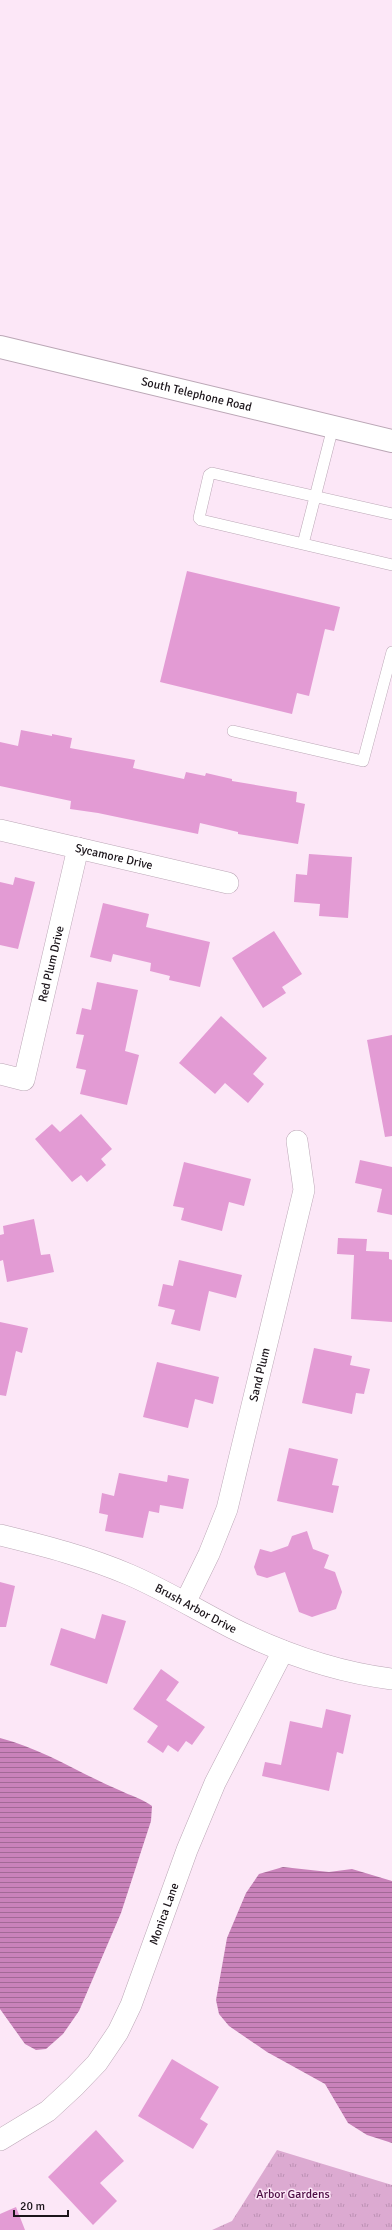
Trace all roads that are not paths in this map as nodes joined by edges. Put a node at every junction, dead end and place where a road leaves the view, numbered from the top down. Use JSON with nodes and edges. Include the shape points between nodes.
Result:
{"nodes":[{"id":1,"x":0,"y":347,"type":"edge"},
{"id":2,"x":333,"y":426,"type":"junction"},
{"id":3,"x":392,"y":441,"type":"edge"},
{"id":4,"x":315,"y":496,"type":"junction"},
{"id":5,"x":392,"y":514,"type":"edge"},
{"id":6,"x":303,"y":544,"type":"junction"},
{"id":7,"x":392,"y":565,"type":"edge"},
{"id":8,"x":392,"y":652,"type":"edge"},
{"id":9,"x":233,"y":731,"type":"dead end"},
{"id":10,"x":0,"y":830,"type":"edge"},
{"id":11,"x":78,"y":848,"type":"junction"},
{"id":12,"x":228,"y":883,"type":"dead end"},
{"id":13,"x":0,"y":1074,"type":"edge"},
{"id":14,"x":297,"y":1141,"type":"dead end"},
{"id":15,"x":0,"y":1535,"type":"edge"},
{"id":16,"x":186,"y":1601,"type":"junction"},
{"id":17,"x":283,"y":1651,"type":"junction"},
{"id":18,"x":392,"y":1679,"type":"edge"},
{"id":19,"x":0,"y":2140,"type":"edge"}],
"edges":[{"from":1,"to":2,"type":"main road","name":"South Telephone Road"},
{"from":2,"to":3,"type":"main road","name":"South Telephone Road"},
{"from":2,"to":4,"type":"lane"},
{"from":4,"to":5,"type":"lane"},
{"from":4,"to":6,"type":"lane"},
{"from":4,"to":6,"type":"lane","via":[[212,473],[209,475],[200,519]]},
{"from":6,"to":7,"type":"lane"},
{"from":8,"to":9,"type":"lane","via":[[363,761]]},
{"from":10,"to":11,"type":"street","name":"Sycamore Drive"},
{"from":11,"to":12,"type":"street","name":"Sycamore Drive"},
{"from":11,"to":13,"type":"street","name":"Red Plum Drive","via":[[24,1080]]},
{"from":14,"to":16,"type":"street","name":"Sand Plum","via":[[304,1190],[253,1402],[227,1509]]},
{"from":15,"to":16,"type":"street","name":"Brush Arbor Drive","via":[[96,1561]]},
{"from":16,"to":17,"type":"street","name":"Brush Arbor Drive","via":[[232,1628]]},
{"from":17,"to":18,"type":"street","name":"Brush Arbor Drive","via":[[335,1668]]},
{"from":17,"to":19,"type":"street","name":"Monica Lane","via":[[215,1783],[187,1850],[131,2005],[118,2032],[97,2063],[76,2086],[48,2111]]}]}
